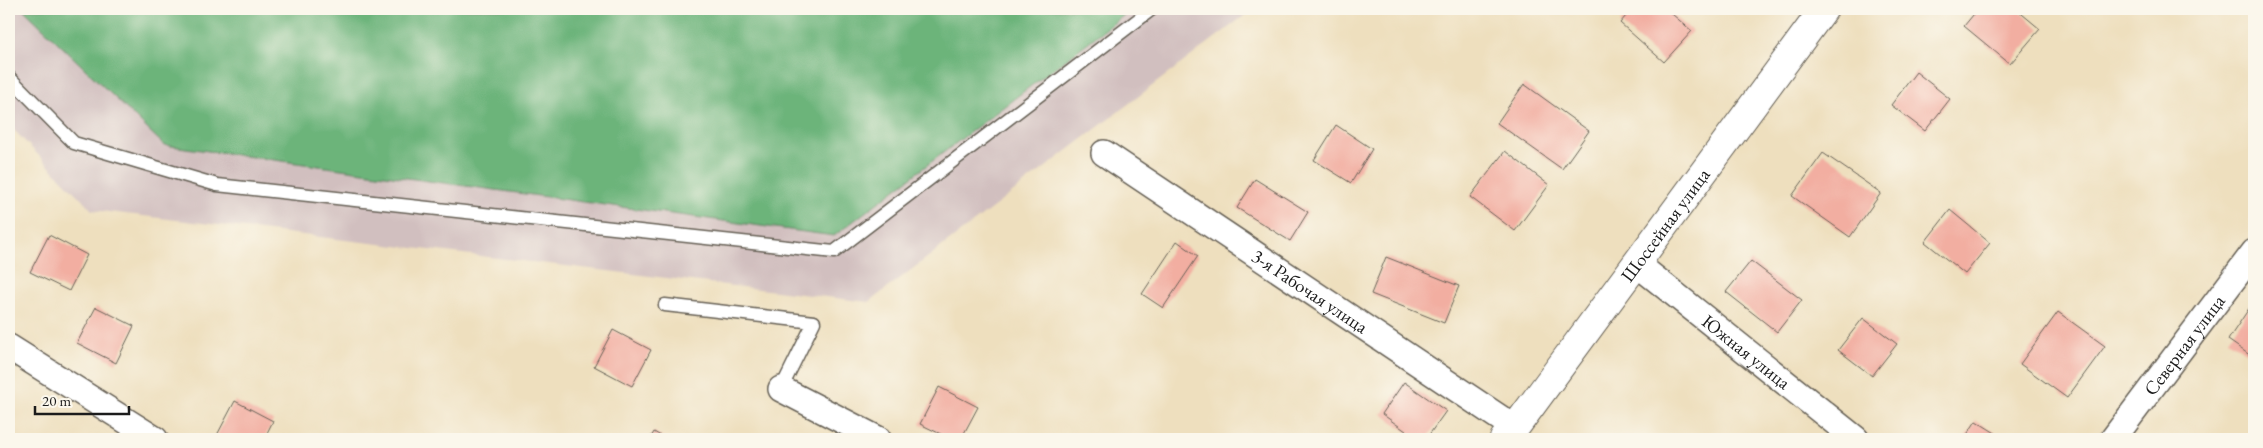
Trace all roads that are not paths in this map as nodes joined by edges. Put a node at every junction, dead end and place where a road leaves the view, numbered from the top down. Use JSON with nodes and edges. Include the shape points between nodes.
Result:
{"nodes":[{"id":1,"x":1152,"y":9,"type":"edge"},
{"id":2,"x":1824,"y":9,"type":"edge"},
{"id":3,"x":9,"y":77,"type":"edge"},
{"id":4,"x":1104,"y":153,"type":"dead end"},
{"id":5,"x":2254,"y":252,"type":"edge"},
{"id":6,"x":1637,"y":264,"type":"junction"},
{"id":7,"x":665,"y":304,"type":"dead end"},
{"id":8,"x":9,"y":347,"type":"edge"},
{"id":9,"x":780,"y":389,"type":"joint"},
{"id":10,"x":1509,"y":434,"type":"edge"},
{"id":11,"x":155,"y":439,"type":"edge"},
{"id":12,"x":878,"y":439,"type":"edge"},
{"id":13,"x":1856,"y":439,"type":"edge"},
{"id":14,"x":2113,"y":439,"type":"edge"}],
"edges":[{"from":1,"to":3,"type":"lane","via":[[834,252],[217,185],[74,143]]},
{"from":2,"to":6,"type":"street","name":"Шоссейная улица"},
{"from":4,"to":10,"type":"street","name":"3-я Рабочая улица"},
{"from":5,"to":14,"type":"street","name":"Северная улица"},
{"from":6,"to":10,"type":"street","name":"Шоссейная улица"},
{"from":6,"to":13,"type":"street","name":"Южная улица"},
{"from":7,"to":9,"type":"lane","via":[[814,322]]},
{"from":8,"to":11,"type":"street"},
{"from":9,"to":12,"type":"street"}]}
